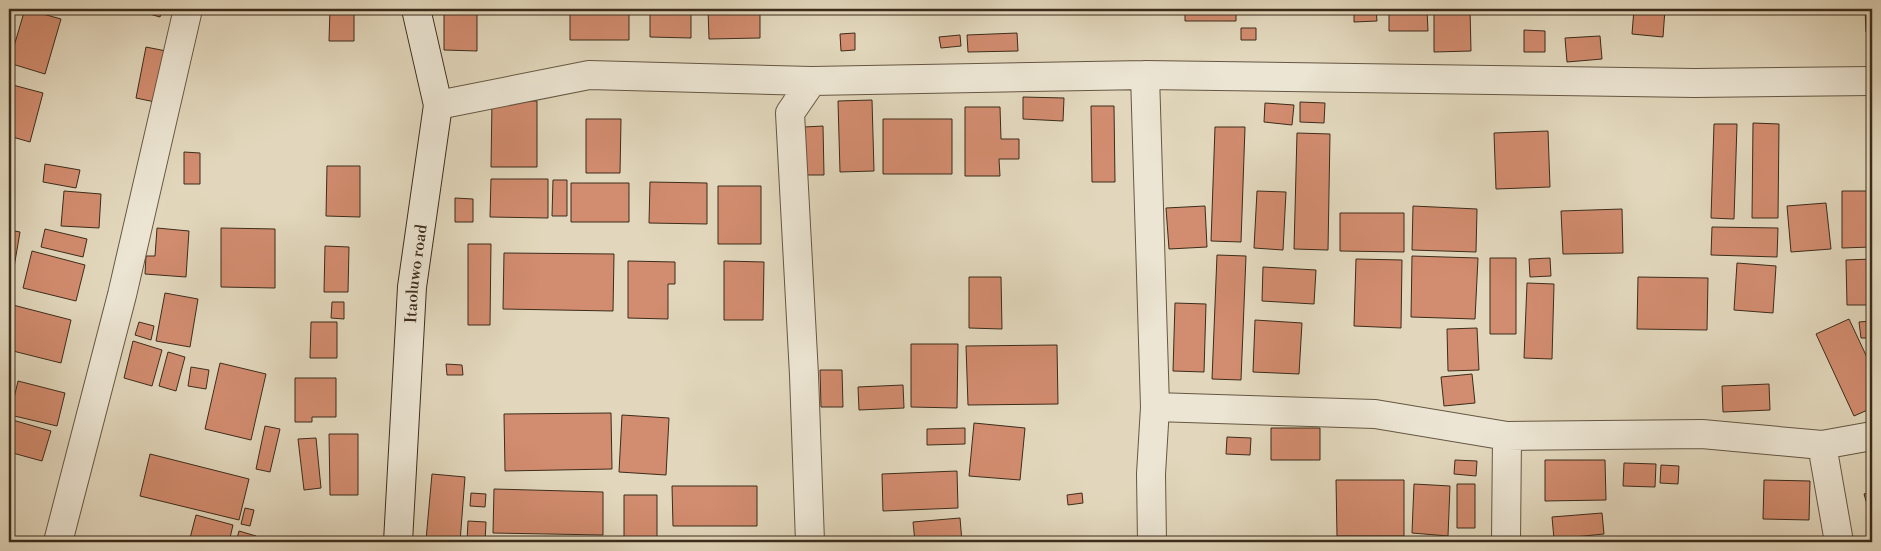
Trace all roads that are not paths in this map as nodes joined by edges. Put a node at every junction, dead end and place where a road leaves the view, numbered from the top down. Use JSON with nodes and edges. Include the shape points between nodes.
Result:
{"nodes":[{"id":1,"x":188,"y":9,"type":"edge"},
{"id":2,"x":416,"y":9,"type":"edge"},
{"id":3,"x":1145,"y":75,"type":"junction"},
{"id":4,"x":812,"y":81,"type":"junction"},
{"id":5,"x":1872,"y":81,"type":"edge"},
{"id":6,"x":438,"y":105,"type":"junction"},
{"id":7,"x":1155,"y":407,"type":"junction"},
{"id":8,"x":1507,"y":436,"type":"junction"},
{"id":9,"x":1872,"y":436,"type":"edge"},
{"id":10,"x":1822,"y":445,"type":"junction"},
{"id":11,"x":58,"y":542,"type":"edge"},
{"id":12,"x":398,"y":542,"type":"edge"},
{"id":13,"x":810,"y":542,"type":"edge"},
{"id":14,"x":1152,"y":542,"type":"edge"},
{"id":15,"x":1506,"y":542,"type":"edge"},
{"id":16,"x":1839,"y":542,"type":"edge"}],
"edges":[{"from":1,"to":11,"type":"street","via":[[122,295]]},
{"from":2,"to":6,"type":"street","name":"Itaoluwo road"},
{"from":3,"to":4,"type":"street"},
{"from":3,"to":5,"type":"street","via":[[1695,83]]},
{"from":3,"to":7,"type":"street"},
{"from":4,"to":6,"type":"street","via":[[589,75]]},
{"from":4,"to":13,"type":"street","via":[[790,113]]},
{"from":6,"to":12,"type":"street","name":"Itaoluwo road","via":[[412,287]]},
{"from":7,"to":8,"type":"street","via":[[1375,414]]},
{"from":7,"to":14,"type":"street","via":[[1151,474]]},
{"from":8,"to":10,"type":"street","via":[[1702,434]]},
{"from":8,"to":15,"type":"street"},
{"from":9,"to":10,"type":"street"},
{"from":10,"to":16,"type":"street"}]}
